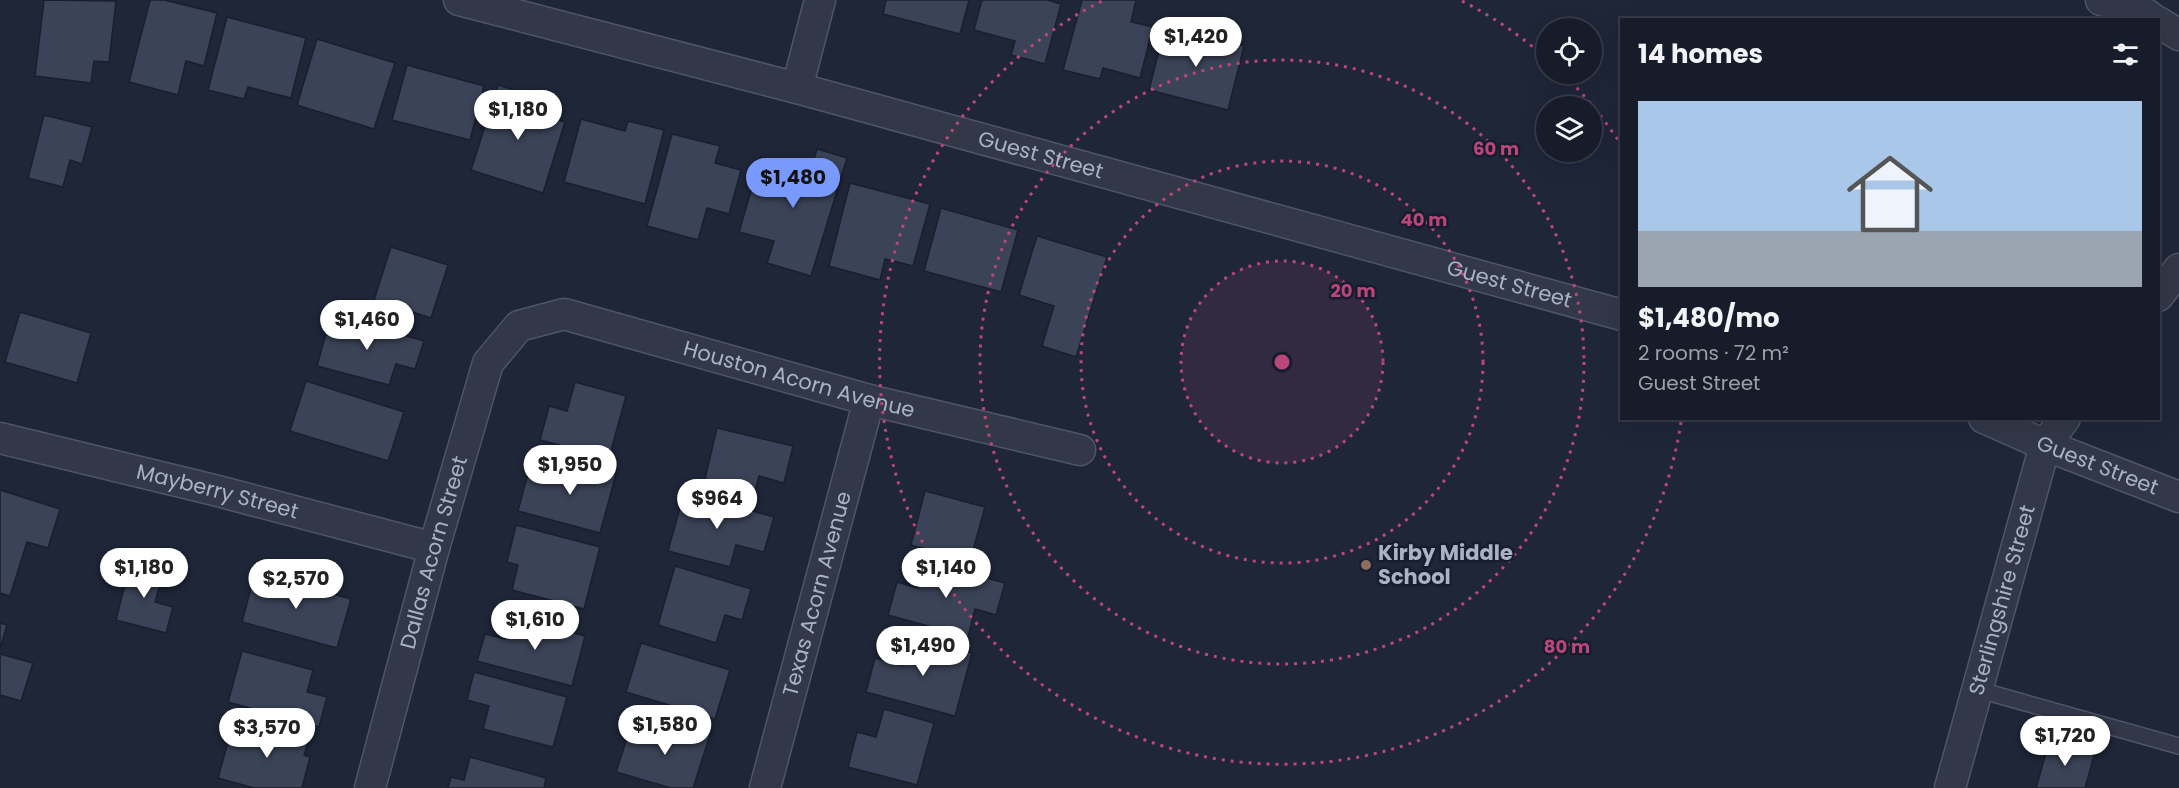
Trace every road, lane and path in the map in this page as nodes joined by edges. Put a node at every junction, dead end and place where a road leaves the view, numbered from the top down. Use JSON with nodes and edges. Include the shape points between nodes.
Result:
{"nodes":[{"id":1,"x":459,"y":0,"type":"edge"},
{"id":2,"x":820,"y":0,"type":"edge"},
{"id":3,"x":2101,"y":0,"type":"edge"},
{"id":4,"x":2151,"y":18,"type":"edge"},
{"id":5,"x":2160,"y":23,"type":"edge"},
{"id":6,"x":2179,"y":35,"type":"edge"},
{"id":7,"x":797,"y":88,"type":"junction"},
{"id":8,"x":2179,"y":269,"type":"edge"},
{"id":9,"x":2160,"y":293,"type":"edge"},
{"id":10,"x":1620,"y":314,"type":"edge"},
{"id":11,"x":519,"y":326,"type":"joint"},
{"id":12,"x":869,"y":400,"type":"junction"},
{"id":13,"x":1988,"y":420,"type":"edge"},
{"id":14,"x":2064,"y":420,"type":"edge"},
{"id":15,"x":0,"y":438,"type":"edge"},
{"id":16,"x":2044,"y":446,"type":"junction"},
{"id":17,"x":1080,"y":450,"type":"dead end"},
{"id":18,"x":2179,"y":497,"type":"edge"},
{"id":19,"x":434,"y":548,"type":"junction"},
{"id":20,"x":1976,"y":689,"type":"junction"},
{"id":21,"x":2179,"y":746,"type":"edge"},
{"id":22,"x":370,"y":788,"type":"edge"},
{"id":23,"x":765,"y":788,"type":"edge"},
{"id":24,"x":1950,"y":788,"type":"edge"}],
"edges":[{"from":1,"to":7,"type":"street","name":"Guest Street"},
{"from":2,"to":7,"type":"street"},
{"from":3,"to":4,"type":"street"},
{"from":5,"to":6,"type":"street"},
{"from":7,"to":10,"type":"street","name":"Guest Street"},
{"from":8,"to":9,"type":"street"},
{"from":11,"to":12,"type":"street","name":"Houston Acorn Avenue","via":[[564,314]]},
{"from":11,"to":19,"type":"street","name":"Dallas Acorn Street","via":[[488,363]]},
{"from":12,"to":17,"type":"street","name":"Houston Acorn Avenue"},
{"from":12,"to":23,"type":"street","name":"Texas Acorn Avenue"},
{"from":13,"to":16,"type":"street","name":"Guest Street"},
{"from":14,"to":16,"type":"street","name":"Sterlingshire Street"},
{"from":15,"to":19,"type":"street","name":"Mayberry Street"},
{"from":16,"to":18,"type":"street","name":"Guest Street"},
{"from":16,"to":20,"type":"street","name":"Sterlingshire Street"},
{"from":19,"to":22,"type":"street","name":"Dallas Acorn Street"},
{"from":20,"to":21,"type":"lane"},
{"from":20,"to":24,"type":"street","name":"Sterlingshire Street"}]}
